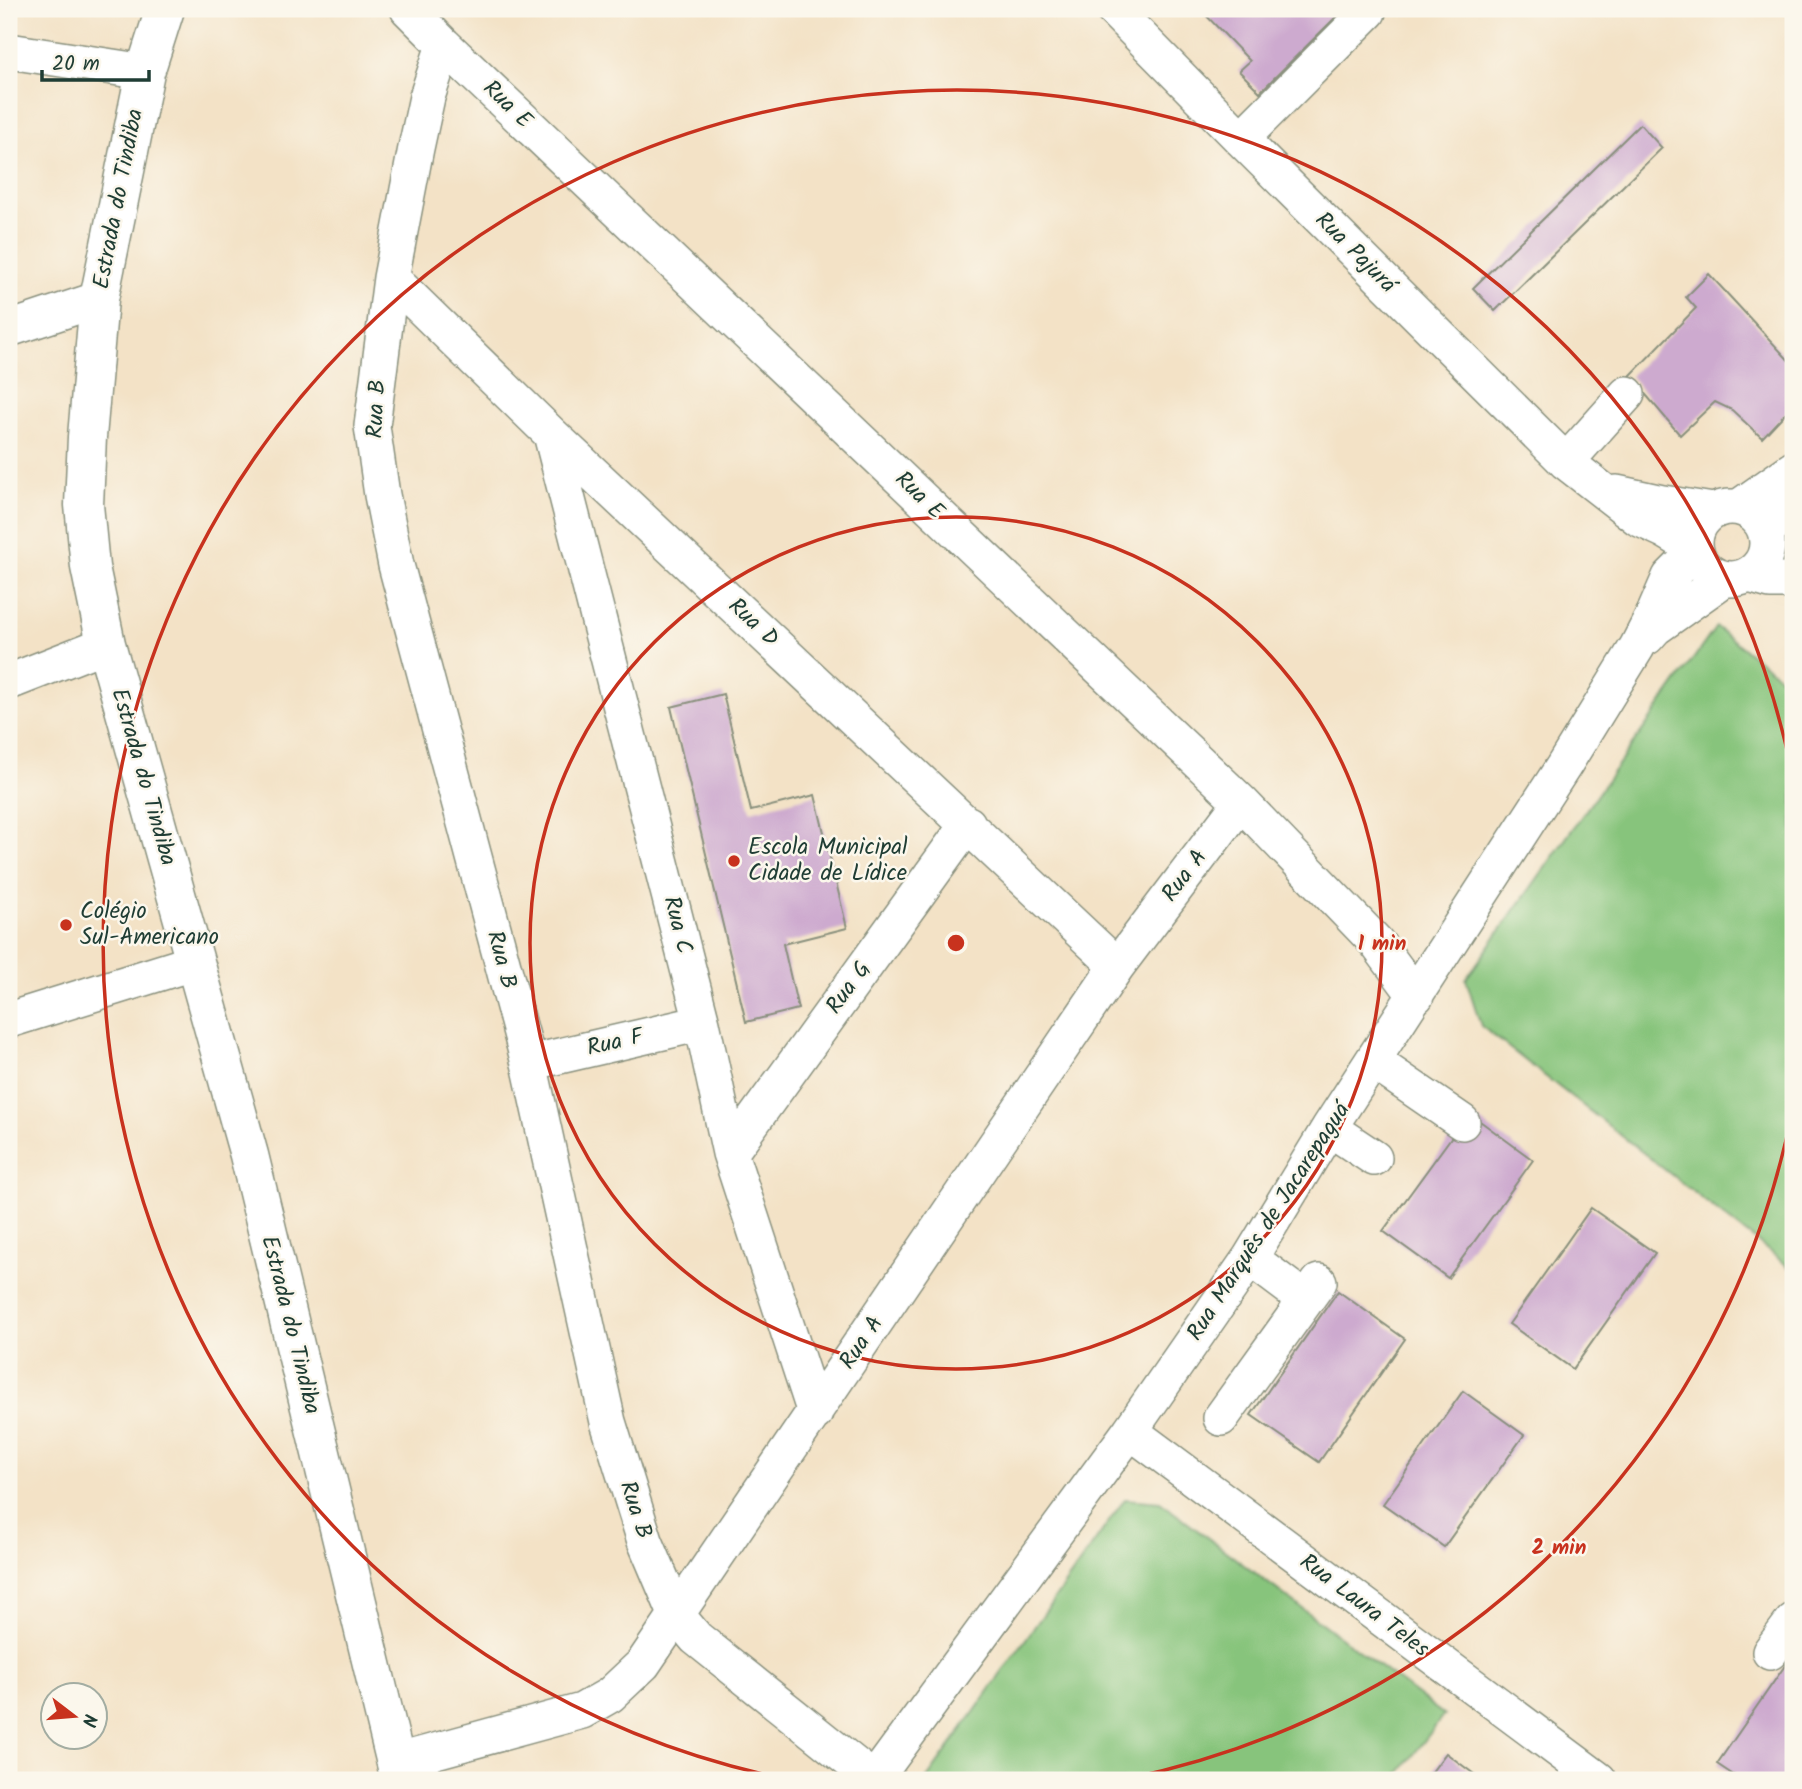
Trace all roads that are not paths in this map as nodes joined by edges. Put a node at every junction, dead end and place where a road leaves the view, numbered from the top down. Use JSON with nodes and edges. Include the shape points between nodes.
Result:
{"nodes":[{"id":1,"x":165,"y":9,"type":"edge"},
{"id":2,"x":408,"y":9,"type":"edge"},
{"id":3,"x":1113,"y":9,"type":"edge"},
{"id":4,"x":1365,"y":9,"type":"edge"},
{"id":5,"x":444,"y":45,"type":"junction"},
{"id":6,"x":9,"y":51,"type":"edge"},
{"id":7,"x":145,"y":72,"type":"junction"},
{"id":8,"x":1241,"y":139,"type":"junction"},
{"id":9,"x":391,"y":278,"type":"junction"},
{"id":10,"x":99,"y":299,"type":"junction"},
{"id":11,"x":9,"y":329,"type":"edge"},
{"id":12,"x":1627,"y":394,"type":"dead end"},
{"id":13,"x":551,"y":434,"type":"junction"},
{"id":14,"x":1566,"y":462,"type":"junction"},
{"id":15,"x":1793,"y":469,"type":"edge"},
{"id":16,"x":1603,"y":491,"type":"junction"},
{"id":17,"x":1793,"y":496,"type":"edge"},
{"id":18,"x":1726,"y":509,"type":"junction"},
{"id":19,"x":1775,"y":541,"type":"edge"},
{"id":20,"x":1695,"y":550,"type":"junction"},
{"id":21,"x":1736,"y":577,"type":"junction"},
{"id":22,"x":1793,"y":581,"type":"edge"},
{"id":23,"x":106,"y":644,"type":"junction"},
{"id":24,"x":1637,"y":647,"type":"junction"},
{"id":25,"x":9,"y":682,"type":"edge"},
{"id":26,"x":1241,"y":802,"type":"junction"},
{"id":27,"x":968,"y":824,"type":"junction"},
{"id":28,"x":195,"y":962,"type":"junction"},
{"id":29,"x":1117,"y":966,"type":"junction"},
{"id":30,"x":1416,"y":996,"type":"junction"},
{"id":31,"x":9,"y":1020,"type":"edge"},
{"id":32,"x":702,"y":1023,"type":"junction"},
{"id":33,"x":1374,"y":1061,"type":"junction"},
{"id":34,"x":529,"y":1063,"type":"junction"},
{"id":35,"x":1462,"y":1122,"type":"dead end"},
{"id":36,"x":1329,"y":1128,"type":"junction"},
{"id":37,"x":730,"y":1153,"type":"junction"},
{"id":38,"x":1374,"y":1158,"type":"dead end"},
{"id":39,"x":1250,"y":1258,"type":"junction"},
{"id":40,"x":815,"y":1413,"type":"junction"},
{"id":41,"x":1221,"y":1418,"type":"dead end"},
{"id":42,"x":1130,"y":1431,"type":"junction"},
{"id":43,"x":676,"y":1614,"type":"junction"},
{"id":44,"x":1793,"y":1621,"type":"edge"},
{"id":45,"x":1770,"y":1651,"type":"dead end"},
{"id":46,"x":397,"y":1771,"type":"edge"},
{"id":47,"x":874,"y":1780,"type":"edge"},
{"id":48,"x":1599,"y":1780,"type":"edge"}],
"edges":[{"from":1,"to":7,"type":"main road","name":"Estrada do Tindiba"},
{"from":2,"to":5,"type":"street","name":"Rua E"},
{"from":3,"to":8,"type":"street","name":"Rua Pajurá"},
{"from":4,"to":8,"type":"street","via":[[1368,12]]},
{"from":5,"to":9,"type":"street","name":"Rua B","via":[[422,123]]},
{"from":5,"to":26,"type":"street","name":"Rua E"},
{"from":6,"to":7,"type":"street"},
{"from":7,"to":10,"type":"main road","name":"Estrada do Tindiba"},
{"from":8,"to":14,"type":"street","name":"Rua Pajurá"},
{"from":9,"to":13,"type":"street","name":"Rua D"},
{"from":9,"to":34,"type":"street","name":"Rua B","via":[[372,426],[382,495],[396,565]]},
{"from":10,"to":11,"type":"street"},
{"from":10,"to":23,"type":"main road","name":"Estrada do Tindiba","via":[[84,505],[90,568]]},
{"from":12,"to":14,"type":"street"},
{"from":13,"to":27,"type":"street","name":"Rua D"},
{"from":13,"to":32,"type":"street","name":"Rua C"},
{"from":14,"to":16,"type":"street","name":"Rua Pajurá"},
{"from":15,"to":18,"type":"street"},
{"from":16,"to":18,"type":"street","name":"Rua Pajurá"},
{"from":16,"to":20,"type":"street","name":"Rua Pajurá","via":[[1638,518]]},
{"from":17,"to":19,"type":"street"},
{"from":18,"to":19,"type":"street","via":[[1756,516]]},
{"from":18,"to":20,"type":"street","via":[[1704,517]]},
{"from":19,"to":21,"type":"street","via":[[1757,568]]},
{"from":20,"to":21,"type":"street","via":[[1710,574]]},
{"from":20,"to":24,"type":"street","name":"Rua Marquês de Jacarepaguá","via":[[1670,577]]},
{"from":21,"to":22,"type":"street"},
{"from":21,"to":24,"type":"street","name":"Rua Marquês de Jacarepaguá","via":[[1655,628]]},
{"from":23,"to":25,"type":"street"},
{"from":23,"to":28,"type":"main road","name":"Estrada do Tindiba"},
{"from":24,"to":30,"type":"street","name":"Rua Marquês de Jacarepaguá"},
{"from":26,"to":29,"type":"street","name":"Rua A"},
{"from":26,"to":30,"type":"street","name":"Rua E","via":[[1376,942]]},
{"from":27,"to":29,"type":"street","name":"Rua D"},
{"from":27,"to":37,"type":"street","name":"Rua G"},
{"from":28,"to":31,"type":"street"},
{"from":28,"to":46,"type":"main road","name":"Estrada do Tindiba","via":[[249,1155]]},
{"from":29,"to":40,"type":"street","name":"Rua A"},
{"from":30,"to":33,"type":"street","name":"Rua Marquês de Jacarepaguá"},
{"from":32,"to":34,"type":"street","name":"Rua F"},
{"from":32,"to":37,"type":"street","name":"Rua C"},
{"from":33,"to":35,"type":"street"},
{"from":33,"to":36,"type":"street","name":"Rua Marquês de Jacarepaguá"},
{"from":34,"to":43,"type":"street","name":"Rua B","via":[[608,1422],[645,1541]]},
{"from":36,"to":38,"type":"street"},
{"from":36,"to":39,"type":"street","name":"Rua Marquês de Jacarepaguá"},
{"from":37,"to":40,"type":"street","name":"Rua C"},
{"from":39,"to":41,"type":"street","via":[[1312,1291]]},
{"from":39,"to":42,"type":"street","name":"Rua Marquês de Jacarepaguá"},
{"from":40,"to":43,"type":"street","name":"Rua A"},
{"from":42,"to":47,"type":"street","name":"Rua Marquês de Jacarepaguá"},
{"from":42,"to":48,"type":"street","name":"Rua Laura Teles"},
{"from":43,"to":46,"type":"street","name":"Rua A","via":[[643,1664],[610,1695],[582,1711]]},
{"from":43,"to":47,"type":"street","name":"Rua B","via":[[696,1638]]},
{"from":44,"to":45,"type":"street"}]}
